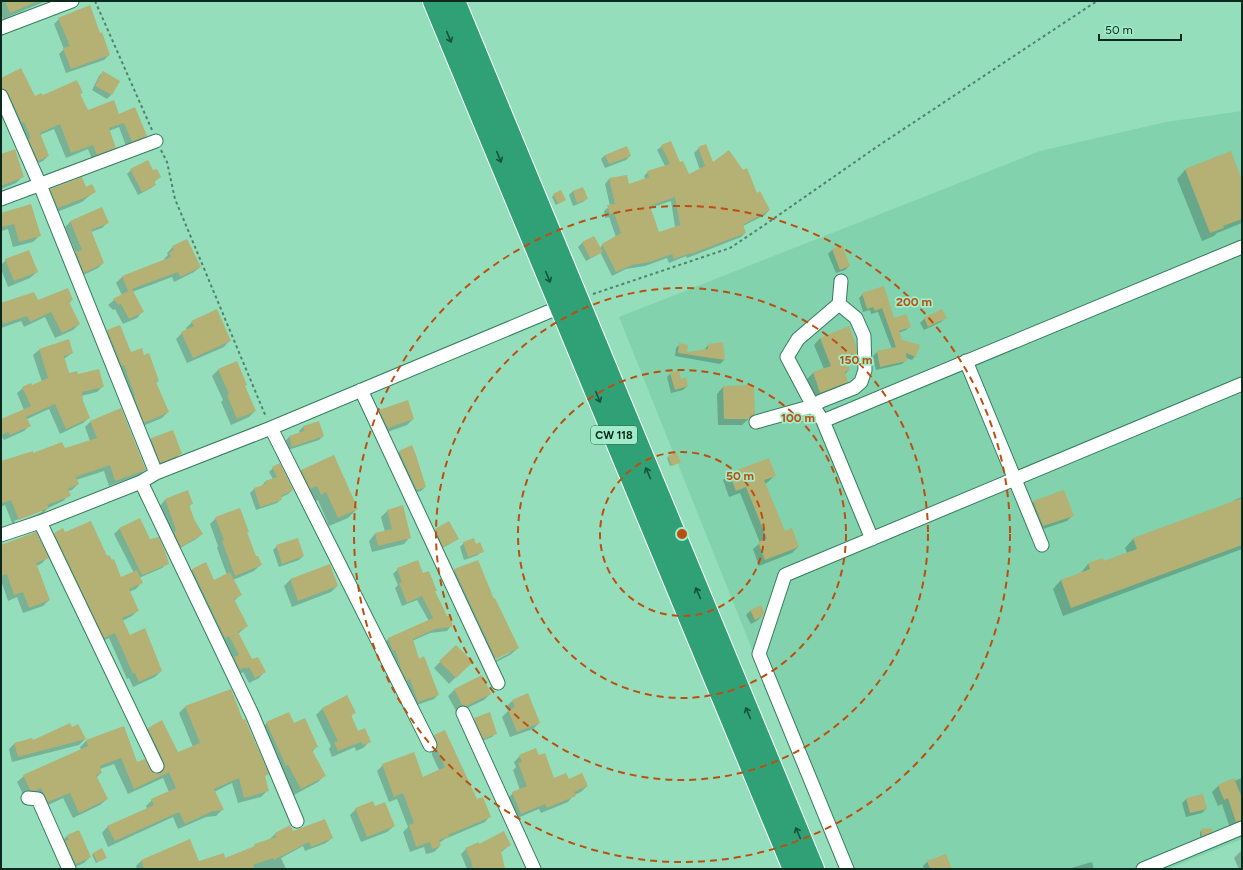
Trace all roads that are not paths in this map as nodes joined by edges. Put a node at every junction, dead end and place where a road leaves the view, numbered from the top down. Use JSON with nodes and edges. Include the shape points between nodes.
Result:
{"nodes":[{"id":1,"x":72,"y":1,"type":"edge"},
{"id":2,"x":434,"y":1,"type":"edge"},
{"id":3,"x":454,"y":1,"type":"edge"},
{"id":4,"x":1,"y":28,"type":"edge"},
{"id":5,"x":1,"y":96,"type":"edge"},
{"id":6,"x":156,"y":140,"type":"road end"},
{"id":7,"x":40,"y":184,"type":"junction"},
{"id":8,"x":1,"y":199,"type":"edge"},
{"id":9,"x":1242,"y":247,"type":"edge"},
{"id":10,"x":841,"y":281,"type":"dead end"},
{"id":11,"x":569,"y":303,"type":"junction"},
{"id":12,"x":839,"y":304,"type":"junction"},
{"id":13,"x":966,"y":361,"type":"junction"},
{"id":14,"x":1242,"y":384,"type":"edge"},
{"id":15,"x":361,"y":390,"type":"junction"},
{"id":16,"x":813,"y":406,"type":"junction"},
{"id":17,"x":823,"y":421,"type":"junction"},
{"id":18,"x":756,"y":422,"type":"dead end"},
{"id":19,"x":271,"y":428,"type":"junction"},
{"id":20,"x":156,"y":473,"type":"junction"},
{"id":21,"x":1015,"y":479,"type":"junction"},
{"id":22,"x":141,"y":482,"type":"junction"},
{"id":23,"x":40,"y":522,"type":"junction"},
{"id":24,"x":1,"y":535,"type":"edge"},
{"id":25,"x":872,"y":539,"type":"junction"},
{"id":26,"x":1042,"y":545,"type":"dead end"},
{"id":27,"x":498,"y":683,"type":"dead end"},
{"id":28,"x":463,"y":713,"type":"dead end"},
{"id":29,"x":430,"y":745,"type":"dead end"},
{"id":30,"x":157,"y":766,"type":"dead end"},
{"id":31,"x":28,"y":798,"type":"dead end"},
{"id":32,"x":297,"y":821,"type":"dead end"},
{"id":33,"x":1242,"y":828,"type":"edge"},
{"id":34,"x":69,"y":869,"type":"edge"},
{"id":35,"x":534,"y":869,"type":"edge"},
{"id":36,"x":794,"y":869,"type":"edge"},
{"id":37,"x":813,"y":869,"type":"edge"},
{"id":38,"x":847,"y":869,"type":"edge"},
{"id":39,"x":1143,"y":869,"type":"edge"}],
"edges":[{"from":1,"to":4,"type":"street"},
{"from":2,"to":11,"type":"highway","number":"CW 118","one_way":true},
{"from":3,"to":11,"type":"highway","number":"CW 118"},
{"from":5,"to":7,"type":"street"},
{"from":6,"to":7,"type":"street"},
{"from":7,"to":8,"type":"street"},
{"from":7,"to":20,"type":"street"},
{"from":9,"to":13,"type":"street"},
{"from":10,"to":12,"type":"street"},
{"from":11,"to":15,"type":"street"},
{"from":11,"to":36,"type":"highway","number":"CW 118","one_way":true},
{"from":37,"to":11,"type":"highway","number":"CW 118","one_way":true},
{"from":12,"to":16,"type":"street","via":[[798,339],[787,357]]},
{"from":12,"to":16,"type":"street","via":[[856,318],[864,336],[865,370],[861,382],[854,388],[821,400]]},
{"from":13,"to":17,"type":"street"},
{"from":13,"to":21,"type":"street"},
{"from":14,"to":21,"type":"street"},
{"from":15,"to":19,"type":"street"},
{"from":15,"to":27,"type":"street"},
{"from":16,"to":17,"type":"street"},
{"from":16,"to":18,"type":"street"},
{"from":17,"to":25,"type":"street"},
{"from":19,"to":20,"type":"street"},
{"from":19,"to":29,"type":"street"},
{"from":20,"to":22,"type":"street"},
{"from":21,"to":25,"type":"street"},
{"from":21,"to":26,"type":"street"},
{"from":22,"to":23,"type":"street"},
{"from":22,"to":32,"type":"street","via":[[252,714]]},
{"from":23,"to":24,"type":"street"},
{"from":23,"to":30,"type":"street"},
{"from":25,"to":38,"type":"street","via":[[785,575],[759,654]]},
{"from":28,"to":35,"type":"street"},
{"from":31,"to":34,"type":"street","via":[[38,798]]},
{"from":33,"to":39,"type":"street"}]}
